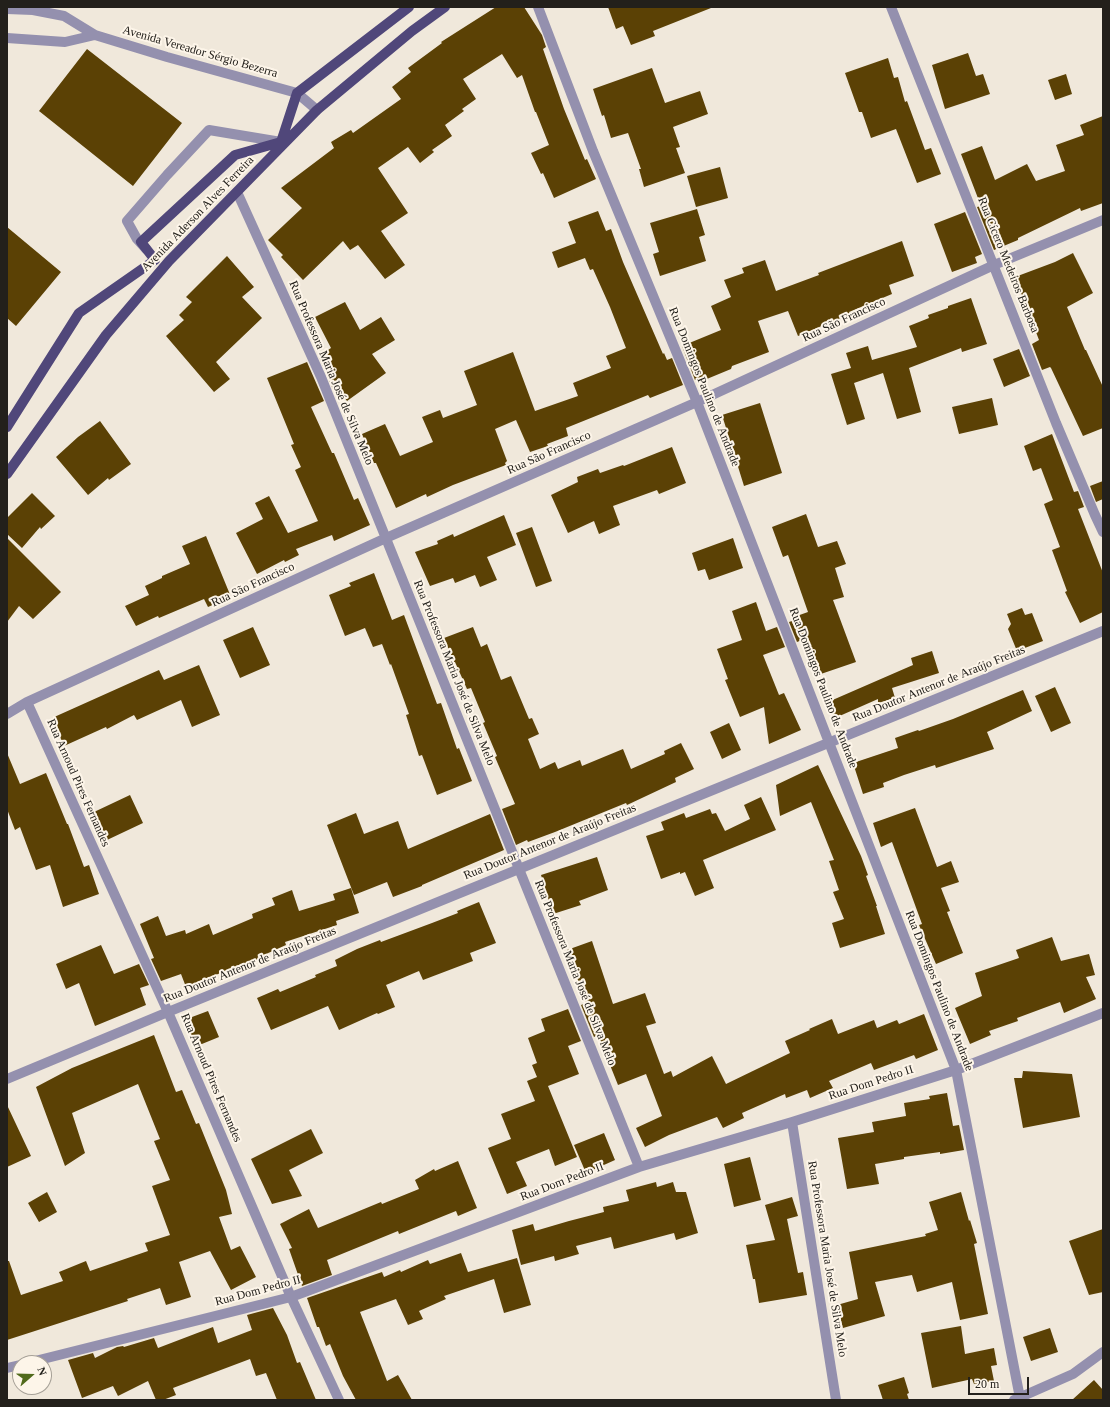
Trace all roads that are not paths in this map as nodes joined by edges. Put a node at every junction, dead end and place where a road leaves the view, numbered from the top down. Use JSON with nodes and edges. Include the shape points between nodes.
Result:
{"nodes":[{"id":1,"x":409,"y":7,"type":"edge"},
{"id":2,"x":445,"y":7,"type":"edge"},
{"id":3,"x":538,"y":7,"type":"edge"},
{"id":4,"x":891,"y":7,"type":"edge"},
{"id":5,"x":7,"y":9,"type":"edge"},
{"id":6,"x":95,"y":35,"type":"junction"},
{"id":7,"x":7,"y":38,"type":"edge"},
{"id":8,"x":297,"y":93,"type":"junction"},
{"id":9,"x":317,"y":110,"type":"junction"},
{"id":10,"x":281,"y":142,"type":"junction"},
{"id":11,"x":237,"y":192,"type":"junction"},
{"id":12,"x":1103,"y":220,"type":"edge"},
{"id":13,"x":155,"y":260,"type":"junction"},
{"id":14,"x":994,"y":265,"type":"junction"},
{"id":15,"x":697,"y":402,"type":"junction"},
{"id":16,"x":7,"y":427,"type":"edge"},
{"id":17,"x":8,"y":471,"type":"edge"},
{"id":18,"x":1103,"y":532,"type":"edge"},
{"id":19,"x":386,"y":538,"type":"junction"},
{"id":20,"x":1103,"y":631,"type":"edge"},
{"id":21,"x":27,"y":702,"type":"junction"},
{"id":22,"x":7,"y":714,"type":"edge"},
{"id":23,"x":830,"y":742,"type":"junction"},
{"id":24,"x":519,"y":869,"type":"junction"},
{"id":25,"x":168,"y":1012,"type":"junction"},
{"id":26,"x":1103,"y":1013,"type":"edge"},
{"id":27,"x":956,"y":1070,"type":"junction"},
{"id":28,"x":7,"y":1079,"type":"edge"},
{"id":29,"x":792,"y":1122,"type":"junction"},
{"id":30,"x":639,"y":1167,"type":"junction"},
{"id":31,"x":291,"y":1297,"type":"junction"},
{"id":32,"x":1103,"y":1352,"type":"edge"},
{"id":33,"x":52,"y":1357,"type":"edge"},
{"id":34,"x":1017,"y":1399,"type":"edge"},
{"id":35,"x":339,"y":1400,"type":"edge"},
{"id":36,"x":836,"y":1400,"type":"edge"}],
"edges":[{"from":1,"to":8,"type":"main road"},
{"from":2,"to":9,"type":"main road","name":"Avenida Aderson Alves Ferreira"},
{"from":3,"to":15,"type":"street","name":"Rua Domingos Paulino de Andrade","via":[[593,151]]},
{"from":4,"to":14,"type":"street","name":"Rua Cícero Medeiros Barbosa"},
{"from":5,"to":6,"type":"street","name":"Avenida Vereador Sérgio Bezerra","via":[[33,10],[64,16]]},
{"from":6,"to":7,"type":"street","via":[[65,42]]},
{"from":6,"to":8,"type":"street","name":"Avenida Vereador Sérgio Bezerra"},
{"from":8,"to":9,"type":"street"},
{"from":8,"to":10,"type":"main road"},
{"from":9,"to":11,"type":"main road","name":"Avenida Aderson Alves Ferreira"},
{"from":10,"to":13,"type":"main road","name":"Avenida Aderson Alves Ferreira","via":[[235,154],[141,242]]},
{"from":10,"to":13,"type":"street","via":[[209,130],[127,221],[137,239]]},
{"from":11,"to":17,"type":"main road","name":"Avenida Aderson Alves Ferreira","via":[[169,261],[106,335]]},
{"from":11,"to":19,"type":"street","name":"Rua Professora Maria José de Silva Melo","via":[[321,377]]},
{"from":12,"to":14,"type":"street","name":"Rua São Francisco"},
{"from":13,"to":16,"type":"main road","name":"Avenida Aderson Alves Ferreira","via":[[79,313]]},
{"from":14,"to":15,"type":"street","name":"Rua São Francisco"},
{"from":14,"to":18,"type":"street","name":"Rua Cícero Medeiros Barbosa","via":[[1056,423]]},
{"from":15,"to":19,"type":"street","name":"Rua São Francisco"},
{"from":15,"to":23,"type":"street","name":"Rua Domingos Paulino de Andrade"},
{"from":19,"to":21,"type":"street","name":"Rua São Francisco"},
{"from":19,"to":24,"type":"street","name":"Rua Professora Maria José de Silva Melo"},
{"from":20,"to":23,"type":"street","name":"Rua Doutor Antenor de Araújo Freitas"},
{"from":21,"to":22,"type":"street","name":"Rua São Francisco"},
{"from":21,"to":25,"type":"street","name":"Rua Arnoud Pires Fernandes"},
{"from":23,"to":24,"type":"street","name":"Rua Doutor Antenor de Araújo Freitas"},
{"from":23,"to":27,"type":"street","name":"Rua Domingos Paulino de Andrade"},
{"from":24,"to":25,"type":"street","name":"Rua Doutor Antenor de Araújo Freitas"},
{"from":24,"to":30,"type":"street","name":"Rua Professora Maria José de Silva Melo"},
{"from":25,"to":28,"type":"street","name":"Rua Doutor Antenor de Araújo Freitas"},
{"from":25,"to":31,"type":"street","name":"Rua Arnoud Pires Fernandes"},
{"from":26,"to":27,"type":"street","name":"Rua Dom Pedro II"},
{"from":27,"to":29,"type":"street","name":"Rua Dom Pedro II"},
{"from":27,"to":34,"type":"street","name":"Rua Domingos Paulino de Andrade"},
{"from":29,"to":30,"type":"street","name":"Rua Dom Pedro II"},
{"from":29,"to":36,"type":"street","name":"Rua Professora Maria José de Silva Melo"},
{"from":30,"to":31,"type":"street","name":"Rua Dom Pedro II"},
{"from":31,"to":33,"type":"street","name":"Rua Dom Pedro II"},
{"from":31,"to":35,"type":"street","name":"Rua Arnoud Pires Fernandes"},
{"from":32,"to":34,"type":"street","via":[[1073,1374]]}]}
